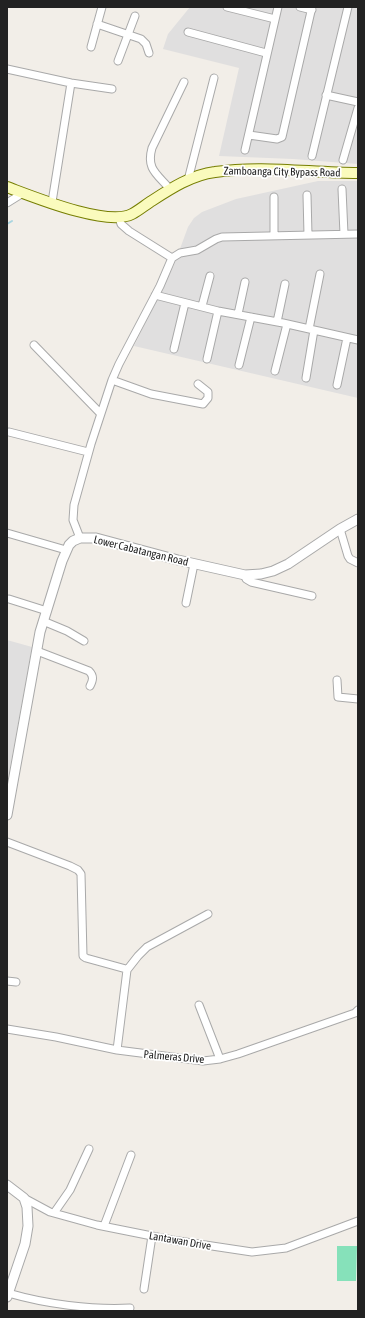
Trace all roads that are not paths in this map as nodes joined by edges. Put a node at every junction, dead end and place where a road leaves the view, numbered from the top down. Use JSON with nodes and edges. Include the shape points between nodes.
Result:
{"nodes":[{"id":1,"x":102,"y":7,"type":"edge"},
{"id":2,"x":227,"y":7,"type":"edge"},
{"id":3,"x":278,"y":7,"type":"edge"},
{"id":4,"x":300,"y":7,"type":"edge"},
{"id":5,"x":348,"y":7,"type":"edge"},
{"id":6,"x":238,"y":8,"type":"edge"},
{"id":7,"x":312,"y":8,"type":"edge"},
{"id":8,"x":135,"y":16,"type":"dead end"},
{"id":9,"x":275,"y":19,"type":"junction"},
{"id":10,"x":97,"y":24,"type":"junction"},
{"id":11,"x":188,"y":32,"type":"dead end"},
{"id":12,"x":128,"y":34,"type":"junction"},
{"id":13,"x":91,"y":47,"type":"dead end"},
{"id":14,"x":149,"y":53,"type":"dead end"},
{"id":15,"x":266,"y":53,"type":"junction"},
{"id":16,"x":118,"y":61,"type":"dead end"},
{"id":17,"x":7,"y":69,"type":"edge"},
{"id":18,"x":214,"y":78,"type":"dead end"},
{"id":19,"x":184,"y":82,"type":"dead end"},
{"id":20,"x":71,"y":83,"type":"junction"},
{"id":21,"x":112,"y":89,"type":"dead end"},
{"id":22,"x":326,"y":96,"type":"junction"},
{"id":23,"x":358,"y":102,"type":"edge"},
{"id":24,"x":358,"y":108,"type":"edge"},
{"id":25,"x":248,"y":135,"type":"junction"},
{"id":26,"x":245,"y":150,"type":"dead end"},
{"id":27,"x":312,"y":156,"type":"dead end"},
{"id":28,"x":343,"y":160,"type":"dead end"},
{"id":29,"x":358,"y":173,"type":"edge"},
{"id":30,"x":188,"y":180,"type":"junction"},
{"id":31,"x":7,"y":187,"type":"edge"},
{"id":32,"x":170,"y":189,"type":"junction"},
{"id":33,"x":342,"y":189,"type":"dead end"},
{"id":34,"x":23,"y":193,"type":"junction"},
{"id":35,"x":307,"y":195,"type":"dead end"},
{"id":36,"x":274,"y":197,"type":"dead end"},
{"id":37,"x":52,"y":202,"type":"junction"},
{"id":38,"x":7,"y":203,"type":"edge"},
{"id":39,"x":119,"y":218,"type":"junction"},
{"id":40,"x":344,"y":234,"type":"junction"},
{"id":41,"x":358,"y":234,"type":"edge"},
{"id":42,"x":308,"y":235,"type":"junction"},
{"id":43,"x":274,"y":236,"type":"junction"},
{"id":44,"x":172,"y":258,"type":"junction"},
{"id":45,"x":320,"y":274,"type":"dead end"},
{"id":46,"x":210,"y":276,"type":"dead end"},
{"id":47,"x":245,"y":282,"type":"dead end"},
{"id":48,"x":285,"y":284,"type":"dead end"},
{"id":49,"x":155,"y":295,"type":"junction"},
{"id":50,"x":185,"y":303,"type":"junction"},
{"id":51,"x":202,"y":306,"type":"junction"},
{"id":52,"x":218,"y":311,"type":"junction"},
{"id":53,"x":238,"y":314,"type":"junction"},
{"id":54,"x":251,"y":317,"type":"junction"},
{"id":55,"x":277,"y":322,"type":"junction"},
{"id":56,"x":287,"y":324,"type":"junction"},
{"id":57,"x":311,"y":329,"type":"junction"},
{"id":58,"x":347,"y":338,"type":"junction"},
{"id":59,"x":358,"y":339,"type":"edge"},
{"id":60,"x":34,"y":345,"type":"dead end"},
{"id":61,"x":174,"y":349,"type":"dead end"},
{"id":62,"x":207,"y":359,"type":"dead end"},
{"id":63,"x":239,"y":365,"type":"dead end"},
{"id":64,"x":275,"y":371,"type":"dead end"},
{"id":65,"x":306,"y":378,"type":"dead end"},
{"id":66,"x":112,"y":380,"type":"junction"},
{"id":67,"x":198,"y":384,"type":"dead end"},
{"id":68,"x":337,"y":385,"type":"dead end"},
{"id":69,"x":100,"y":413,"type":"junction"},
{"id":70,"x":9,"y":432,"type":"dead end"},
{"id":71,"x":88,"y":452,"type":"junction"},
{"id":72,"x":358,"y":519,"type":"edge"},
{"id":73,"x":340,"y":530,"type":"junction"},
{"id":74,"x":7,"y":534,"type":"edge"},
{"id":75,"x":80,"y":538,"type":"junction"},
{"id":76,"x":66,"y":550,"type":"junction"},
{"id":77,"x":348,"y":556,"type":"junction"},
{"id":78,"x":358,"y":558,"type":"edge"},
{"id":79,"x":358,"y":563,"type":"edge"},
{"id":80,"x":194,"y":564,"type":"junction"},
{"id":81,"x":245,"y":575,"type":"junction"},
{"id":82,"x":312,"y":596,"type":"dead end"},
{"id":83,"x":9,"y":599,"type":"dead end"},
{"id":84,"x":186,"y":603,"type":"dead end"},
{"id":85,"x":47,"y":611,"type":"junction"},
{"id":86,"x":43,"y":621,"type":"junction"},
{"id":87,"x":84,"y":641,"type":"dead end"},
{"id":88,"x":37,"y":651,"type":"junction"},
{"id":89,"x":337,"y":680,"type":"dead end"},
{"id":90,"x":90,"y":686,"type":"dead end"},
{"id":91,"x":358,"y":699,"type":"edge"},
{"id":92,"x":7,"y":812,"type":"edge"},
{"id":93,"x":7,"y":842,"type":"edge"},
{"id":94,"x":208,"y":914,"type":"dead end"},
{"id":95,"x":127,"y":970,"type":"junction"},
{"id":96,"x":7,"y":981,"type":"edge"},
{"id":97,"x":16,"y":982,"type":"dead end"},
{"id":98,"x":199,"y":1005,"type":"dead end"},
{"id":99,"x":358,"y":1010,"type":"edge"},
{"id":100,"x":7,"y":1028,"type":"edge"},
{"id":101,"x":117,"y":1050,"type":"junction"},
{"id":102,"x":220,"y":1059,"type":"junction"},
{"id":103,"x":89,"y":1149,"type":"dead end"},
{"id":104,"x":131,"y":1155,"type":"dead end"},
{"id":105,"x":7,"y":1185,"type":"edge"},
{"id":106,"x":24,"y":1198,"type":"junction"},
{"id":107,"x":54,"y":1213,"type":"junction"},
{"id":108,"x":358,"y":1221,"type":"edge"},
{"id":109,"x":104,"y":1226,"type":"junction"},
{"id":110,"x":152,"y":1236,"type":"junction"},
{"id":111,"x":10,"y":1278,"type":"edge"},
{"id":112,"x":144,"y":1289,"type":"dead end"},
{"id":113,"x":7,"y":1295,"type":"edge"},
{"id":114,"x":130,"y":1308,"type":"dead end"}],
"edges":[{"from":1,"to":10,"type":"street"},
{"from":2,"to":6,"type":"street"},
{"from":3,"to":9,"type":"street"},
{"from":4,"to":7,"type":"street"},
{"from":5,"to":22,"type":"street"},
{"from":6,"to":9,"type":"street"},
{"from":7,"to":25,"type":"street","via":[[282,137],[277,139]]},
{"from":8,"to":12,"type":"street"},
{"from":9,"to":15,"type":"street"},
{"from":10,"to":12,"type":"street"},
{"from":10,"to":13,"type":"street"},
{"from":11,"to":15,"type":"street"},
{"from":12,"to":14,"type":"street","via":[[144,41]]},
{"from":12,"to":16,"type":"street"},
{"from":15,"to":25,"type":"street"},
{"from":17,"to":20,"type":"street"},
{"from":18,"to":30,"type":"street"},
{"from":19,"to":32,"type":"street","via":[[150,157],[151,166]]},
{"from":20,"to":21,"type":"street"},
{"from":20,"to":37,"type":"street"},
{"from":22,"to":23,"type":"street"},
{"from":22,"to":27,"type":"street"},
{"from":24,"to":28,"type":"street"},
{"from":25,"to":26,"type":"street"},
{"from":29,"to":30,"type":"main road","name":"Zamboanga City Bypass Road","via":[[248,170],[214,172]]},
{"from":30,"to":32,"type":"main road","name":"Zamboanga City Bypass Road"},
{"from":31,"to":34,"type":"main road","name":"Zamboanga City Bypass Road"},
{"from":32,"to":39,"type":"main road","name":"Zamboanga City Bypass Road","via":[[133,214]]},
{"from":33,"to":40,"type":"street"},
{"from":34,"to":37,"type":"main road","name":"Zamboanga City Bypass Road"},
{"from":34,"to":38,"type":"street"},
{"from":35,"to":42,"type":"street"},
{"from":36,"to":43,"type":"street"},
{"from":37,"to":39,"type":"main road","name":"Zamboanga City Bypass Road","via":[[96,216]]},
{"from":39,"to":44,"type":"street","via":[[121,224],[129,231]]},
{"from":40,"to":41,"type":"street"},
{"from":40,"to":42,"type":"street"},
{"from":42,"to":43,"type":"street"},
{"from":43,"to":44,"type":"street","via":[[222,237],[197,250]]},
{"from":44,"to":49,"type":"street"},
{"from":45,"to":57,"type":"street"},
{"from":46,"to":51,"type":"street"},
{"from":47,"to":53,"type":"street"},
{"from":48,"to":55,"type":"street"},
{"from":49,"to":50,"type":"street"},
{"from":49,"to":66,"type":"street"},
{"from":50,"to":51,"type":"street"},
{"from":50,"to":61,"type":"street"},
{"from":51,"to":52,"type":"street"},
{"from":52,"to":53,"type":"street"},
{"from":52,"to":62,"type":"street"},
{"from":53,"to":54,"type":"street"},
{"from":54,"to":55,"type":"street"},
{"from":54,"to":63,"type":"street"},
{"from":55,"to":56,"type":"street"},
{"from":56,"to":57,"type":"street"},
{"from":56,"to":64,"type":"street"},
{"from":57,"to":58,"type":"street"},
{"from":57,"to":65,"type":"street"},
{"from":58,"to":59,"type":"street"},
{"from":58,"to":68,"type":"street"},
{"from":60,"to":69,"type":"street"},
{"from":66,"to":67,"type":"street","via":[[151,394],[203,404],[208,398],[208,392]]},
{"from":66,"to":69,"type":"street"},
{"from":69,"to":71,"type":"street"},
{"from":70,"to":71,"type":"street"},
{"from":71,"to":75,"type":"street","via":[[73,515]]},
{"from":72,"to":73,"type":"street","name":"Lower Cabatangan Road"},
{"from":73,"to":77,"type":"street"},
{"from":73,"to":81,"type":"street","name":"Lower Cabatangan Road","via":[[288,564],[273,571]]},
{"from":74,"to":76,"type":"street"},
{"from":75,"to":76,"type":"street","name":"Lower Cabatangan Road","via":[[73,541]]},
{"from":75,"to":80,"type":"street","name":"Lower Cabatangan Road","via":[[96,538]]},
{"from":76,"to":85,"type":"street"},
{"from":77,"to":78,"type":"street"},
{"from":77,"to":79,"type":"street"},
{"from":80,"to":81,"type":"street","name":"Lower Cabatangan Road"},
{"from":80,"to":84,"type":"street"},
{"from":81,"to":82,"type":"street","via":[[251,582]]},
{"from":83,"to":85,"type":"street"},
{"from":85,"to":86,"type":"street"},
{"from":86,"to":87,"type":"street"},
{"from":86,"to":88,"type":"street"},
{"from":88,"to":90,"type":"street","via":[[89,671],[93,677]]},
{"from":88,"to":92,"type":"street"},
{"from":89,"to":91,"type":"street","via":[[338,697]]},
{"from":93,"to":95,"type":"street","via":[[78,870],[81,874],[83,956]]},
{"from":94,"to":95,"type":"street","via":[[147,947]]},
{"from":95,"to":101,"type":"street"},
{"from":96,"to":97,"type":"street"},
{"from":98,"to":102,"type":"street"},
{"from":99,"to":102,"type":"street","name":"Palmeras Drive"},
{"from":100,"to":101,"type":"street","name":"Palmeras Drive"},
{"from":101,"to":102,"type":"street","name":"Palmeras Drive","via":[[204,1061]]},
{"from":103,"to":107,"type":"street","via":[[70,1190]]},
{"from":104,"to":109,"type":"street"},
{"from":105,"to":106,"type":"street","name":"Lantawan Drive"},
{"from":106,"to":107,"type":"street","name":"Lantawan Drive"},
{"from":106,"to":111,"type":"street","via":[[28,1226],[25,1244]]},
{"from":107,"to":109,"type":"street","name":"Lantawan Drive"},
{"from":108,"to":110,"type":"street","name":"Lantawan Drive","via":[[286,1248],[252,1252]]},
{"from":109,"to":110,"type":"street","name":"Lantawan Drive"},
{"from":110,"to":112,"type":"street"},
{"from":111,"to":113,"type":"street"},
{"from":113,"to":114,"type":"street","via":[[101,1308]]}]}
